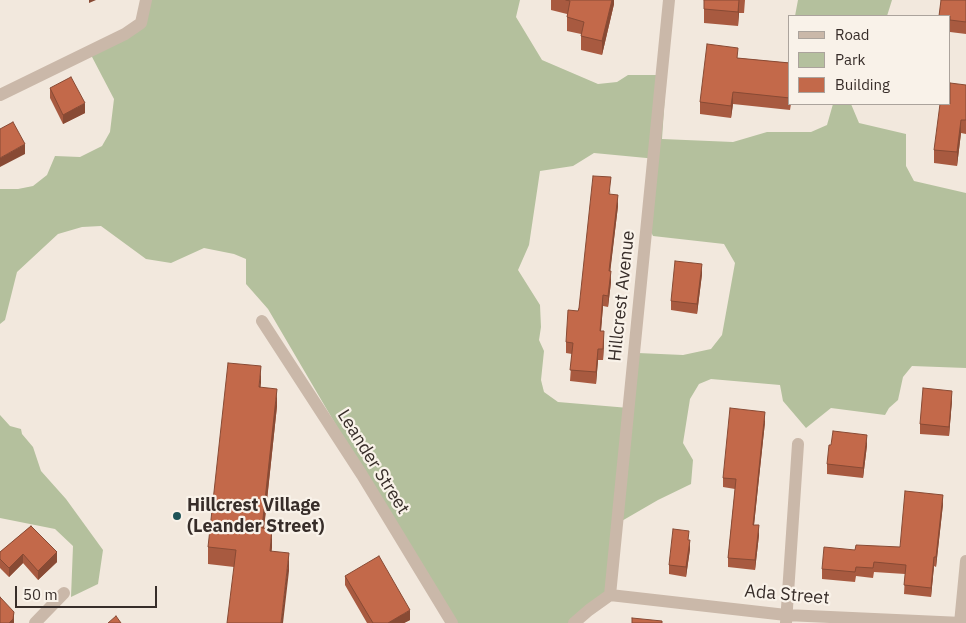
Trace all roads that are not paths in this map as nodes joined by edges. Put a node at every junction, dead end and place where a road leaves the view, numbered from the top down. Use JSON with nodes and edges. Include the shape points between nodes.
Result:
{"nodes":[{"id":1,"x":670,"y":0,"type":"edge"},
{"id":2,"x":144,"y":5,"type":"edge"},
{"id":3,"x":0,"y":95,"type":"edge"},
{"id":4,"x":262,"y":321,"type":"dead end"},
{"id":5,"x":798,"y":444,"type":"dead end"},
{"id":6,"x":966,"y":561,"type":"edge"},
{"id":7,"x":64,"y":593,"type":"dead end"},
{"id":8,"x":610,"y":595,"type":"junction"},
{"id":9,"x":786,"y":619,"type":"edge"},
{"id":10,"x":35,"y":623,"type":"edge"},
{"id":11,"x":452,"y":623,"type":"edge"},
{"id":12,"x":574,"y":623,"type":"edge"},
{"id":13,"x":960,"y":623,"type":"edge"}],
"edges":[{"from":1,"to":8,"type":"street","name":"Hillcrest Avenue"},
{"from":2,"to":3,"type":"street","via":[[141,23],[125,34]]},
{"from":4,"to":11,"type":"street","name":"Leander Street","via":[[362,474]]},
{"from":5,"to":9,"type":"street"},
{"from":6,"to":13,"type":"street"},
{"from":7,"to":10,"type":"street"},
{"from":8,"to":9,"type":"street","name":"Ada Street"},
{"from":8,"to":12,"type":"street"},
{"from":9,"to":13,"type":"street","name":"Ada Street"}]}
